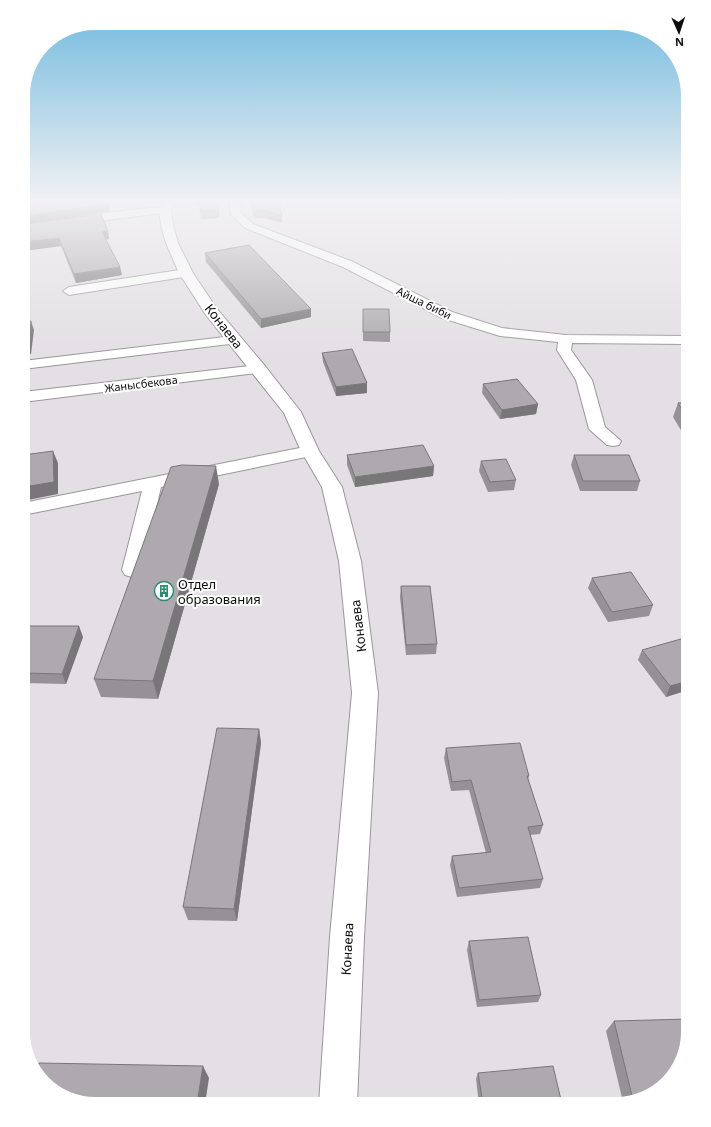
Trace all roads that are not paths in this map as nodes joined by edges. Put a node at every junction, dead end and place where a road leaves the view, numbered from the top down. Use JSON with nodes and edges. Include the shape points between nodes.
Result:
{"nodes":[{"id":1,"x":177,"y":254,"type":"edge"},
{"id":2,"x":320,"y":254,"type":"edge"},
{"id":3,"x":186,"y":273,"type":"junction"},
{"id":4,"x":69,"y":291,"type":"dead end"},
{"id":5,"x":566,"y":339,"type":"junction"},
{"id":6,"x":233,"y":340,"type":"junction"},
{"id":7,"x":681,"y":340,"type":"edge"},
{"id":8,"x":30,"y":364,"type":"edge"},
{"id":9,"x":259,"y":369,"type":"junction"},
{"id":10,"x":30,"y":396,"type":"edge"},
{"id":11,"x":613,"y":441,"type":"dead end"},
{"id":12,"x":310,"y":451,"type":"junction"},
{"id":13,"x":153,"y":482,"type":"junction"},
{"id":14,"x":30,"y":508,"type":"edge"},
{"id":15,"x":132,"y":570,"type":"edge"},
{"id":16,"x":338,"y":1097,"type":"edge"}],
"edges":[{"from":1,"to":3,"type":"main road","name":"Конаева"},
{"from":2,"to":5,"type":"street","name":"Айша биби","via":[[347,264],[447,315],[500,332]]},
{"from":3,"to":4,"type":"street"},
{"from":3,"to":6,"type":"main road","name":"Конаева"},
{"from":5,"to":7,"type":"street","name":"Айша биби"},
{"from":5,"to":11,"type":"street","via":[[564,350],[584,380],[597,428]]},
{"from":6,"to":8,"type":"street"},
{"from":6,"to":9,"type":"main road","name":"Конаева"},
{"from":9,"to":10,"type":"street","name":"Жанысбекова"},
{"from":9,"to":12,"type":"main road","name":"Конаева","via":[[292,412]]},
{"from":12,"to":13,"type":"street"},
{"from":12,"to":16,"type":"main road","name":"Конаева","via":[[332,487],[350,561],[366,693],[347,937]]},
{"from":13,"to":14,"type":"street"},
{"from":13,"to":15,"type":"street"}]}
